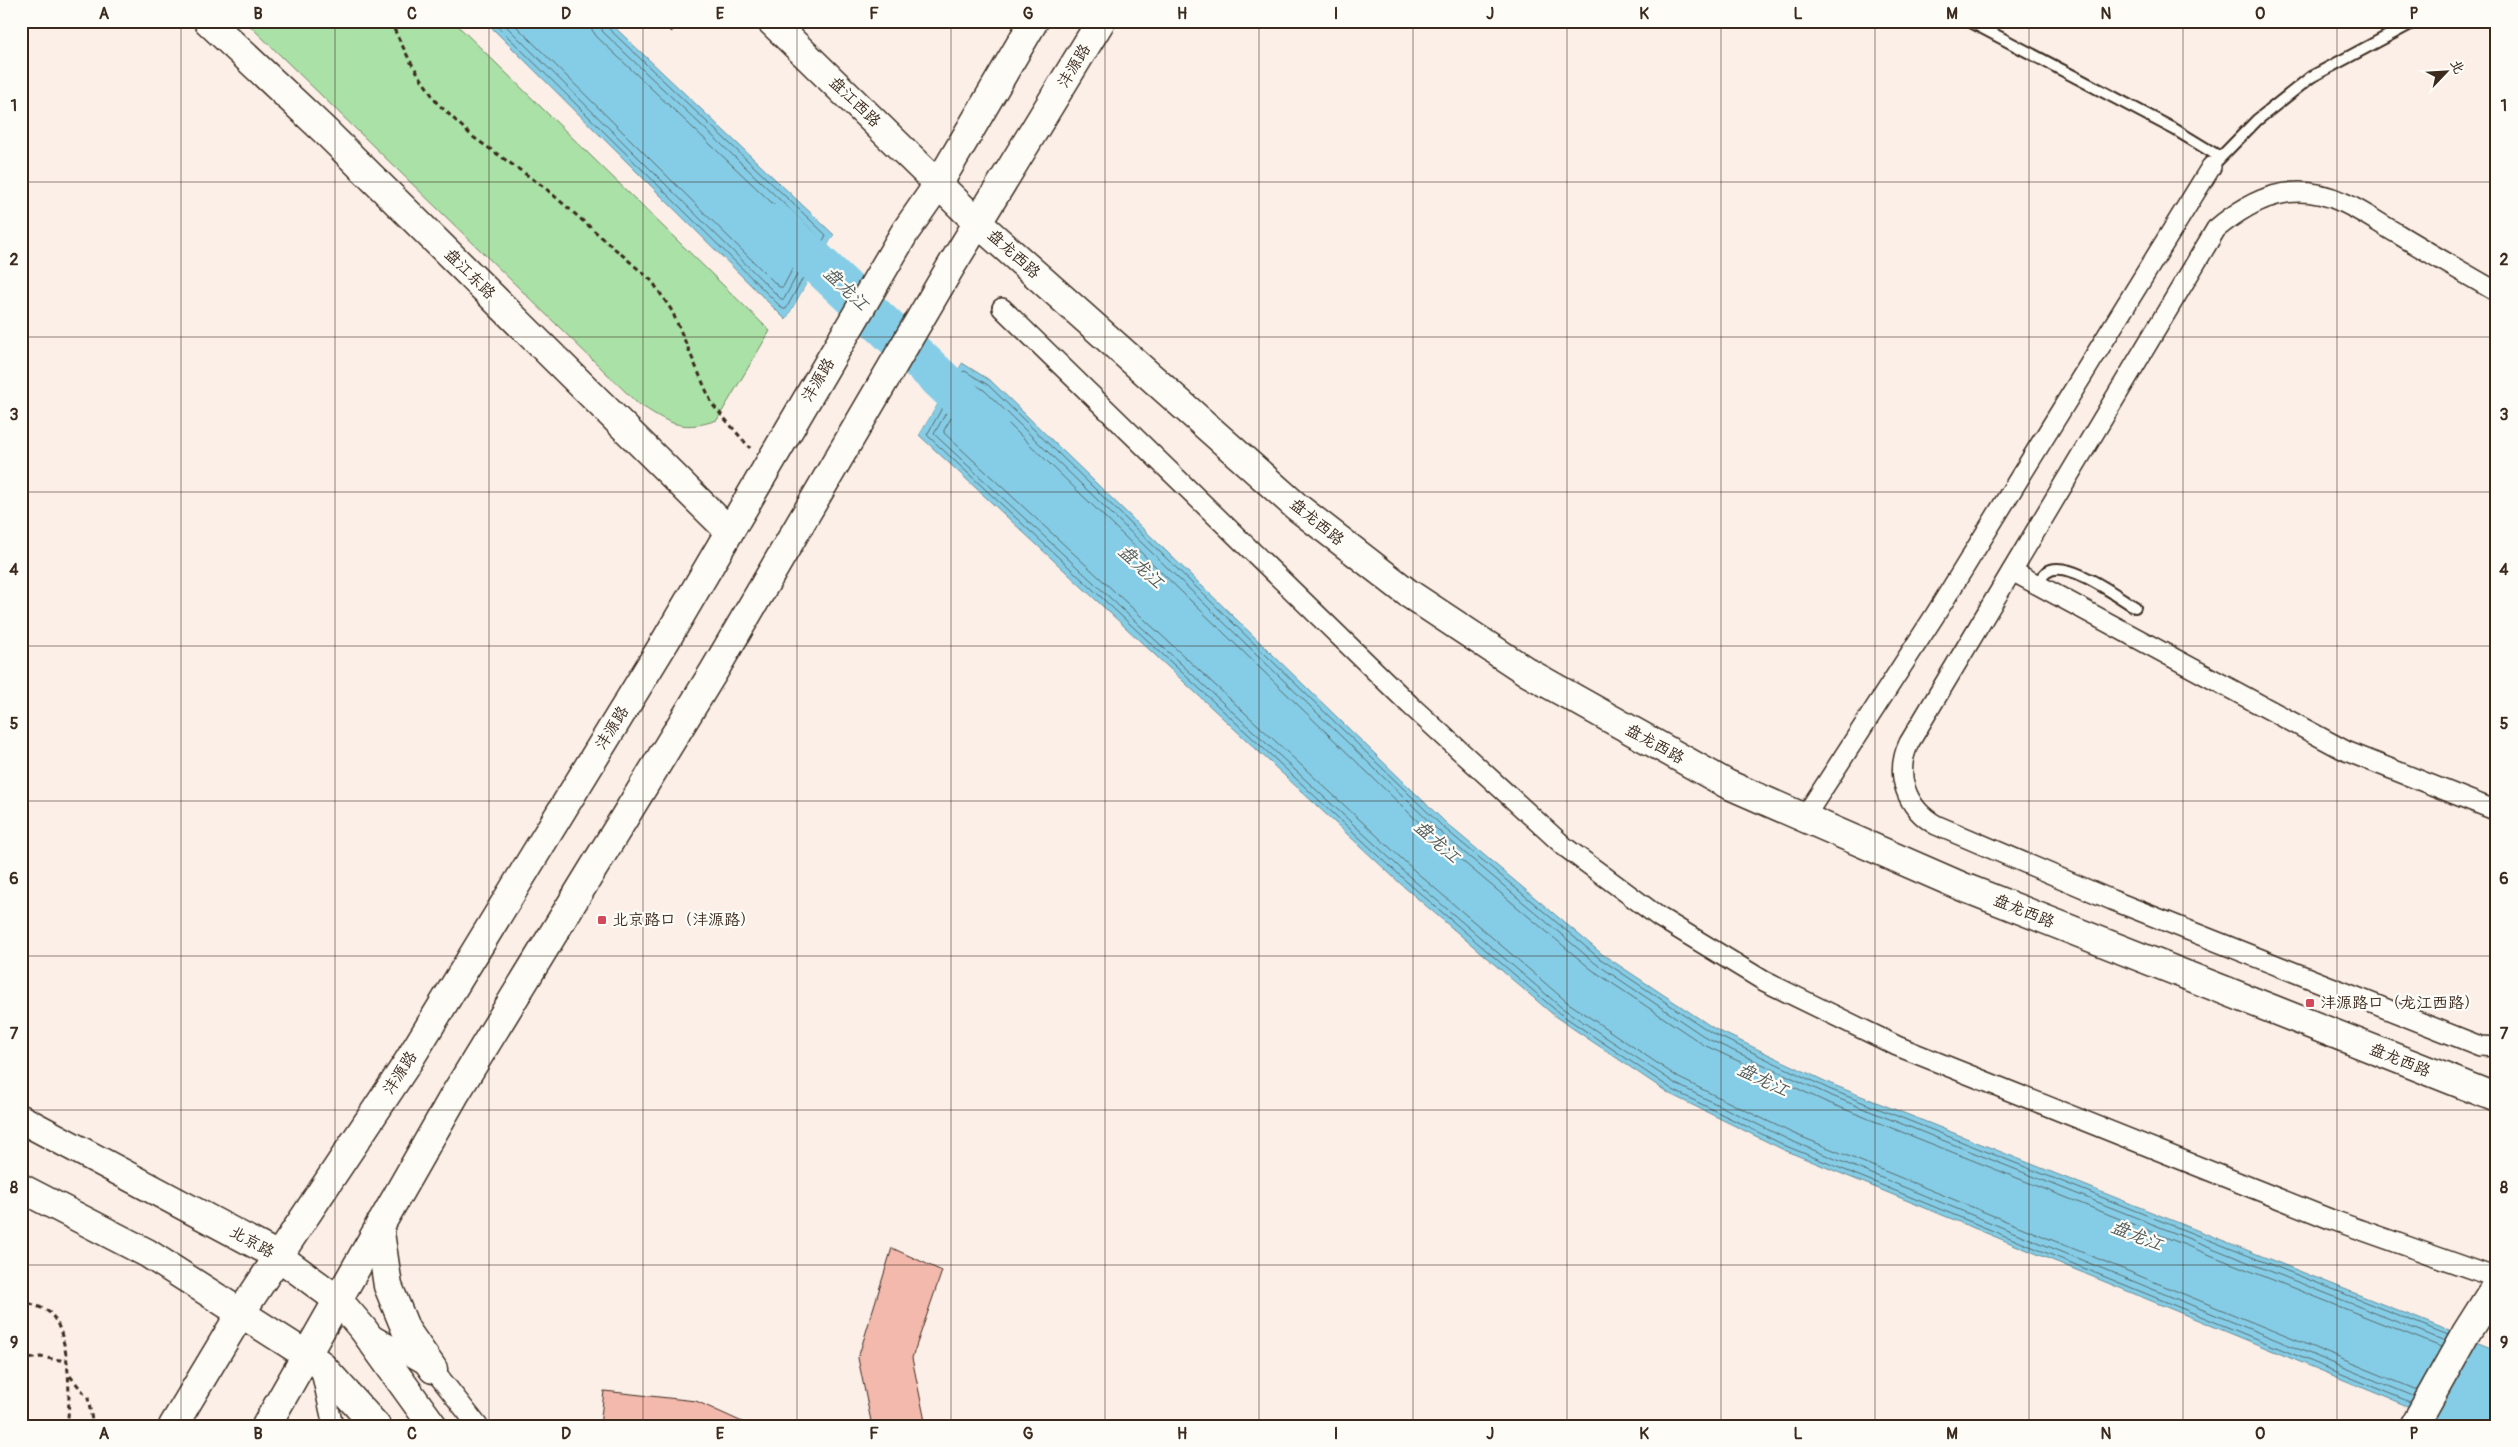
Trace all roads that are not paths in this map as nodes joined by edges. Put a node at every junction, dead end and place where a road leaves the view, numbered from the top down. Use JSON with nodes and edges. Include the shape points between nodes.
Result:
{"nodes":[{"id":1,"x":208,"y":21,"type":"edge"},
{"id":2,"x":771,"y":21,"type":"edge"},
{"id":3,"x":1034,"y":21,"type":"edge"},
{"id":4,"x":1101,"y":21,"type":"edge"},
{"id":5,"x":1969,"y":21,"type":"edge"},
{"id":6,"x":2416,"y":21,"type":"edge"},
{"id":7,"x":2215,"y":162,"type":"junction"},
{"id":8,"x":939,"y":183,"type":"junction"},
{"id":9,"x":978,"y":223,"type":"junction"},
{"id":10,"x":2497,"y":292,"type":"edge"},
{"id":11,"x":1002,"y":308,"type":"dead end"},
{"id":12,"x":729,"y":531,"type":"junction"},
{"id":13,"x":2012,"y":570,"type":"junction"},
{"id":14,"x":2037,"y":584,"type":"junction"},
{"id":15,"x":2135,"y":607,"type":"dead end"},
{"id":16,"x":2497,"y":810,"type":"edge"},
{"id":17,"x":1804,"y":818,"type":"junction"},
{"id":18,"x":2497,"y":1047,"type":"edge"},
{"id":19,"x":2497,"y":1098,"type":"edge"},
{"id":20,"x":21,"y":1119,"type":"edge"},
{"id":21,"x":21,"y":1188,"type":"edge"},
{"id":22,"x":379,"y":1226,"type":"junction"},
{"id":23,"x":278,"y":1256,"type":"junction"},
{"id":24,"x":2497,"y":1278,"type":"edge"},
{"id":25,"x":2497,"y":1284,"type":"edge"},
{"id":26,"x":338,"y":1300,"type":"junction"},
{"id":27,"x":242,"y":1311,"type":"junction"},
{"id":28,"x":363,"y":1329,"type":"junction"},
{"id":29,"x":313,"y":1359,"type":"junction"},
{"id":30,"x":433,"y":1369,"type":"junction"},
{"id":31,"x":173,"y":1426,"type":"edge"},
{"id":32,"x":266,"y":1426,"type":"edge"},
{"id":33,"x":333,"y":1426,"type":"edge"},
{"id":34,"x":376,"y":1426,"type":"edge"},
{"id":35,"x":433,"y":1426,"type":"edge"},
{"id":36,"x":478,"y":1426,"type":"edge"},
{"id":37,"x":2414,"y":1426,"type":"edge"}],
"edges":[{"from":1,"to":12,"type":"main road","name":"盘江东路","via":[[325,131]]},
{"from":2,"to":8,"type":"main road","name":"盘江西路"},
{"from":3,"to":8,"type":"main road","name":"沣源路"},
{"from":4,"to":9,"type":"main road","name":"沣源路"},
{"from":5,"to":7,"type":"lane","via":[[2174,129]]},
{"from":6,"to":7,"type":"lane","via":[[2312,77],[2257,120]]},
{"from":7,"to":17,"type":"street","via":[[1925,631]]},
{"from":8,"to":9,"type":"main road","name":"盘龙西路"},
{"from":8,"to":12,"type":"main road","name":"沣源路","via":[[890,259]]},
{"from":9,"to":17,"type":"main road","name":"盘龙西路","via":[[1297,507],[1408,593],[1555,687],[1727,784]]},
{"from":9,"to":22,"type":"main road","name":"沣源路","via":[[714,671],[504,1012]]},
{"from":10,"to":13,"type":"street","via":[[2342,201],[2310,192],[2283,193],[2259,199],[2216,229]]},
{"from":11,"to":24,"type":"street","via":[[1417,711],[1565,848],[1659,916],[1764,981],[1897,1046],[2330,1218]]},
{"from":12,"to":23,"type":"main road","name":"沣源路","via":[[666,640],[406,1065]]},
{"from":13,"to":14,"type":"street"},
{"from":13,"to":18,"type":"street","via":[[1903,754],[1904,787],[1912,805],[1923,817],[2131,907],[2480,1046]]},
{"from":14,"to":15,"type":"lane","via":[[2047,571],[2060,568],[2075,571]]},
{"from":14,"to":16,"type":"street","via":[[2346,751]]},
{"from":17,"to":19,"type":"main road","name":"盘龙西路","via":[[1963,887]]},
{"from":20,"to":23,"type":"main road","name":"北京路"},
{"from":21,"to":27,"type":"main road","via":[[148,1253]]},
{"from":22,"to":26,"type":"main road","name":"沣源路"},
{"from":22,"to":30,"type":"main road","via":[[388,1286],[406,1330]]},
{"from":23,"to":26,"type":"main road","name":"北京路"},
{"from":23,"to":27,"type":"main road","name":"沣源路"},
{"from":25,"to":37,"type":"main road"},
{"from":26,"to":28,"type":"main road","name":"北京路"},
{"from":26,"to":29,"type":"main road","name":"沣源路"},
{"from":27,"to":29,"type":"main road"},
{"from":27,"to":31,"type":"main road","name":"沣源路"},
{"from":28,"to":30,"type":"street"},
{"from":28,"to":35,"type":"main road","name":"北京路"},
{"from":29,"to":32,"type":"main road","name":"沣源路"},
{"from":29,"to":33,"type":"street"},
{"from":29,"to":34,"type":"main road"},
{"from":30,"to":36,"type":"street"}]}
